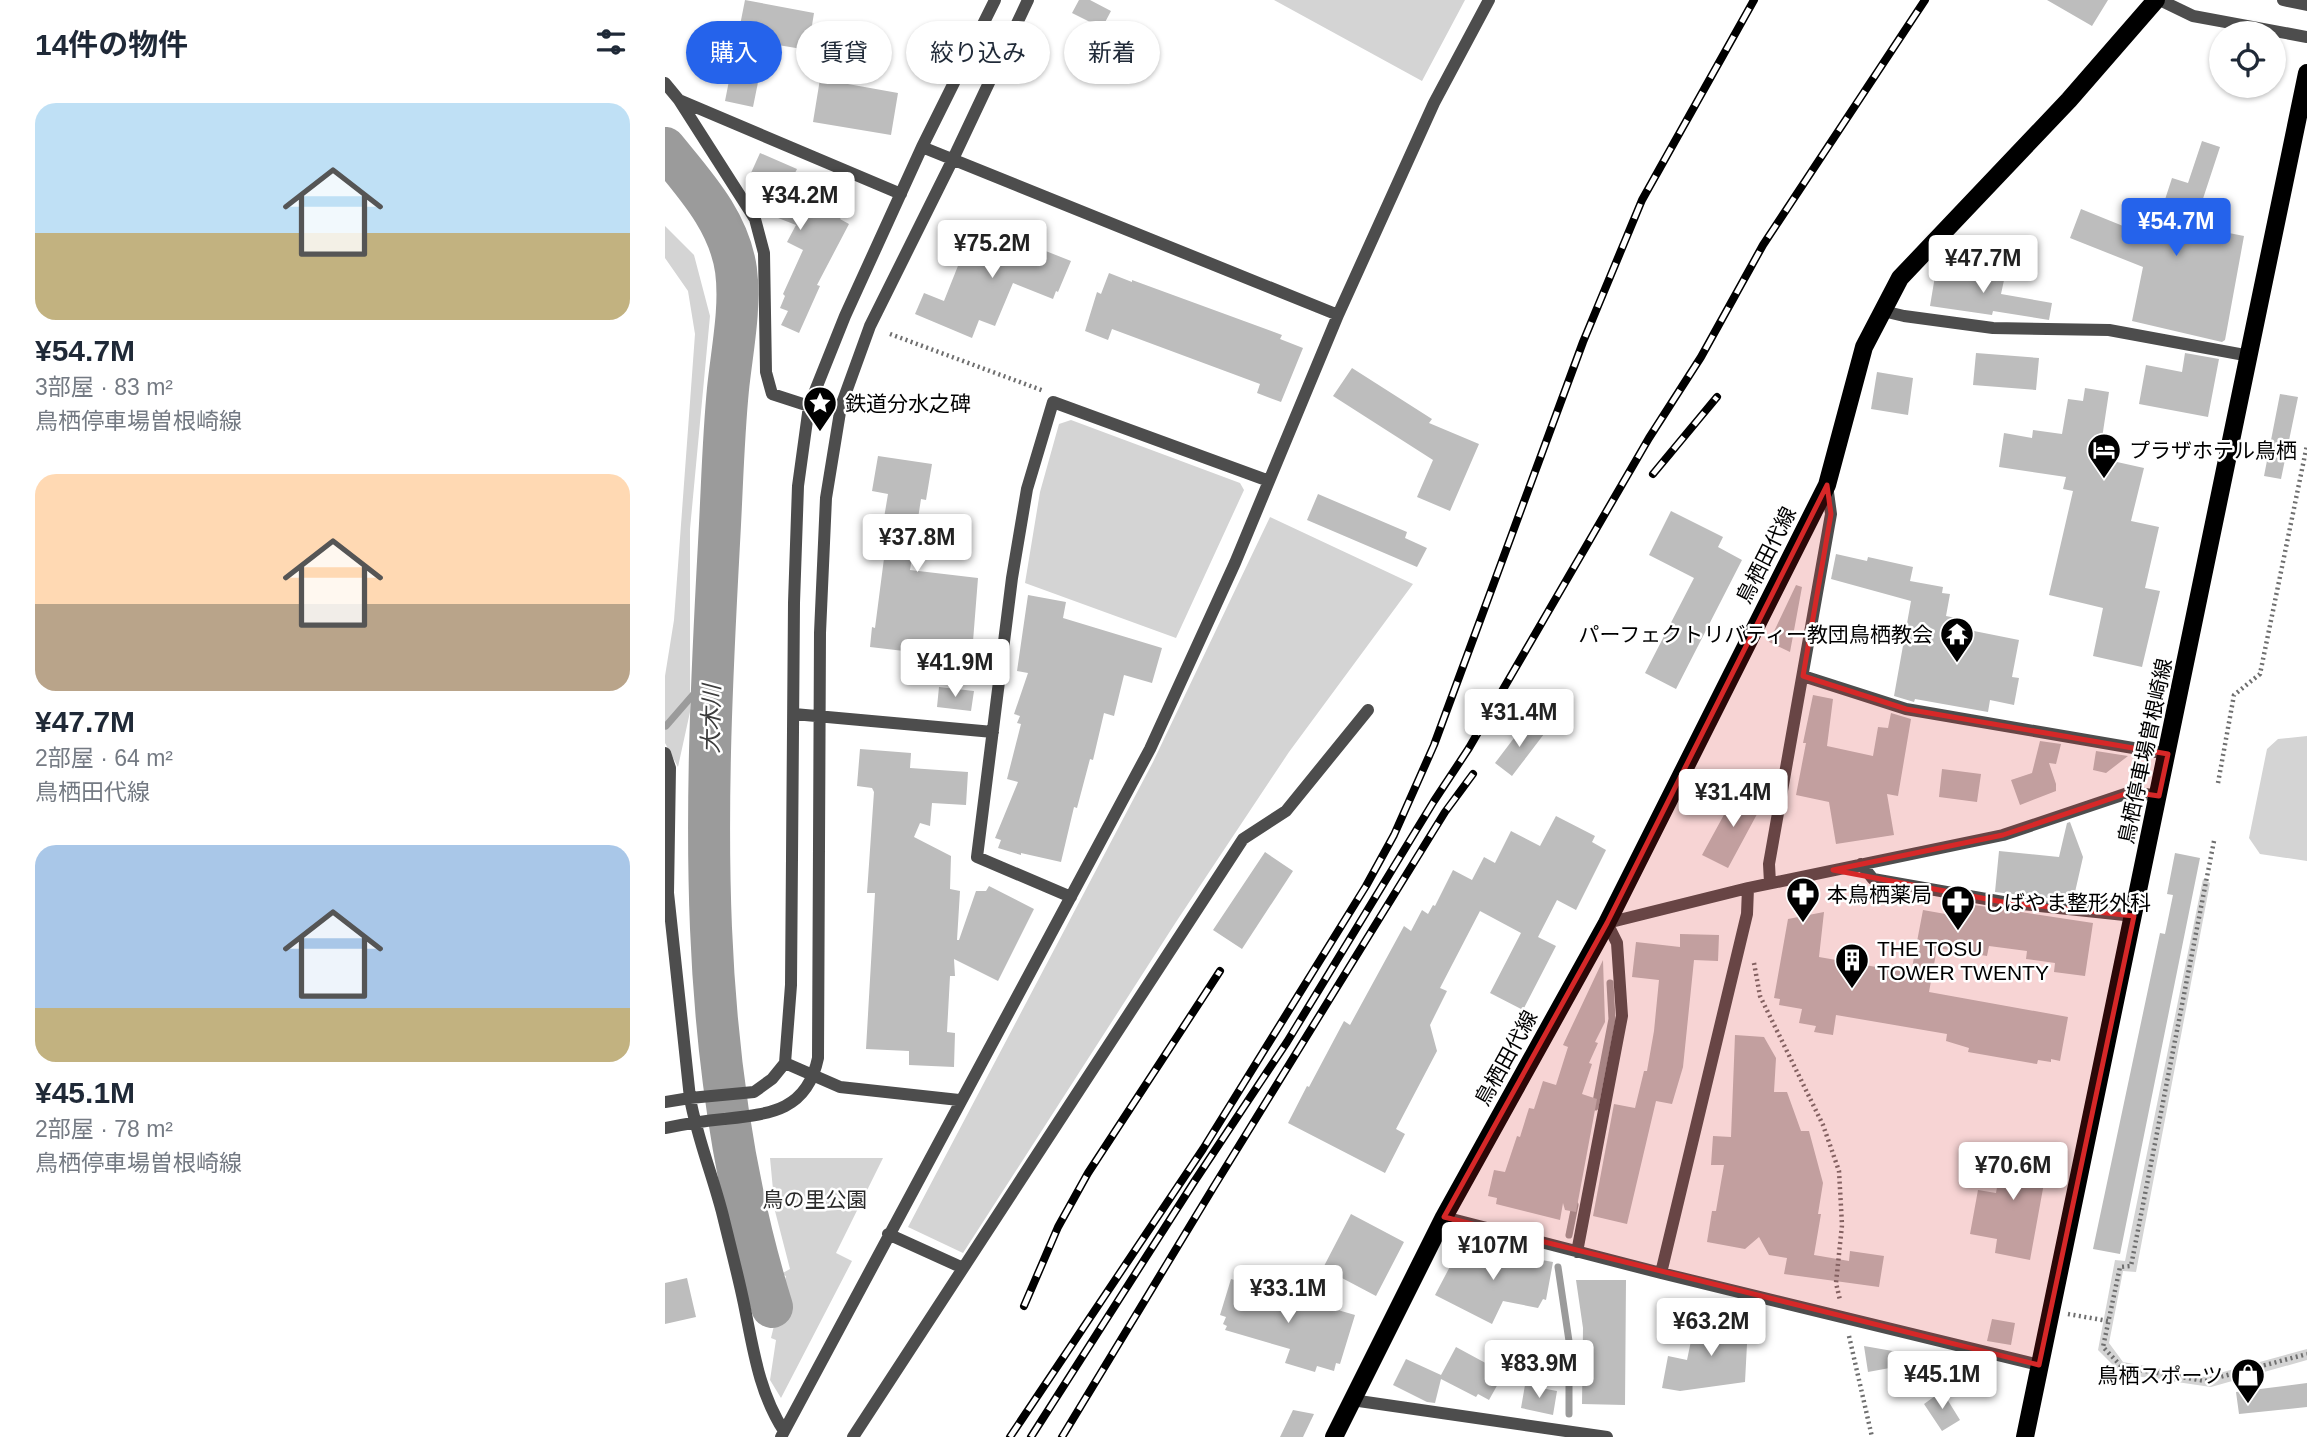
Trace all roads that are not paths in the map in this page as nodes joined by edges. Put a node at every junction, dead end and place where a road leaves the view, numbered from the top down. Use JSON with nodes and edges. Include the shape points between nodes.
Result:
{"nodes":[{"id":1,"x":995,"y":0,"type":"edge"},
{"id":2,"x":1028,"y":0,"type":"edge"},
{"id":3,"x":1489,"y":0,"type":"edge"},
{"id":4,"x":2158,"y":0,"type":"edge"},
{"id":5,"x":2283,"y":0,"type":"edge"},
{"id":6,"x":2307,"y":5,"type":"edge"},
{"id":7,"x":2307,"y":37,"type":"edge"},
{"id":8,"x":2307,"y":73,"type":"edge"},
{"id":9,"x":665,"y":83,"type":"edge"},
{"id":10,"x":679,"y":100,"type":"junction"},
{"id":11,"x":922,"y":147,"type":"junction"},
{"id":12,"x":953,"y":159,"type":"junction"},
{"id":13,"x":901,"y":194,"type":"junction"},
{"id":14,"x":1883,"y":311,"type":"junction"},
{"id":15,"x":1338,"y":315,"type":"junction"},
{"id":16,"x":2250,"y":356,"type":"junction"},
{"id":17,"x":809,"y":406,"type":"junction"},
{"id":18,"x":1269,"y":481,"type":"junction"},
{"id":19,"x":1826,"y":485,"type":"junction"},
{"id":20,"x":1803,"y":676,"type":"junction"},
{"id":21,"x":1368,"y":710,"type":"dead end"},
{"id":22,"x":794,"y":714,"type":"junction"},
{"id":23,"x":820,"y":716,"type":"junction"},
{"id":24,"x":993,"y":732,"type":"junction"},
{"id":25,"x":665,"y":753,"type":"edge"},
{"id":26,"x":2168,"y":754,"type":"junction"},
{"id":27,"x":2159,"y":796,"type":"junction"},
{"id":28,"x":1861,"y":864,"type":"junction"},
{"id":29,"x":1770,"y":883,"type":"junction"},
{"id":30,"x":1748,"y":888,"type":"junction"},
{"id":31,"x":666,"y":893,"type":"edge"},
{"id":32,"x":1071,"y":897,"type":"junction"},
{"id":33,"x":2134,"y":916,"type":"junction"},
{"id":34,"x":1607,"y":923,"type":"junction"},
{"id":35,"x":785,"y":1063,"type":"junction"},
{"id":36,"x":815,"y":1076,"type":"junction"},
{"id":37,"x":689,"y":1098,"type":"junction"},
{"id":38,"x":960,"y":1100,"type":"junction"},
{"id":39,"x":665,"y":1102,"type":"edge"},
{"id":40,"x":694,"y":1122,"type":"junction"},
{"id":41,"x":665,"y":1128,"type":"edge"},
{"id":42,"x":1444,"y":1217,"type":"junction"},
{"id":43,"x":888,"y":1234,"type":"junction"},
{"id":44,"x":1577,"y":1252,"type":"junction"},
{"id":45,"x":963,"y":1268,"type":"junction"},
{"id":46,"x":1661,"y":1273,"type":"junction"},
{"id":47,"x":2039,"y":1365,"type":"junction"},
{"id":48,"x":1352,"y":1400,"type":"junction"},
{"id":49,"x":782,"y":1434,"type":"edge"},
{"id":50,"x":853,"y":1437,"type":"edge"},
{"id":51,"x":1334,"y":1437,"type":"edge"},
{"id":52,"x":1607,"y":1437,"type":"edge"},
{"id":53,"x":2025,"y":1437,"type":"edge"}],
"edges":[{"from":1,"to":11,"type":"street"},
{"from":2,"to":12,"type":"street"},
{"from":3,"to":15,"type":"street","via":[[1434,103]]},
{"from":4,"to":7,"type":"street","via":[[2193,16]]},
{"from":4,"to":14,"type":"main road","name":"鳥栖田代線","via":[[1900,278]]},
{"from":5,"to":6,"type":"street"},
{"from":8,"to":16,"type":"main road","name":"鳥栖停車場曽根崎線"},
{"from":9,"to":10,"type":"street"},
{"from":10,"to":13,"type":"street"},
{"from":10,"to":17,"type":"street","via":[[755,219],[764,253],[766,372],[772,394]]},
{"from":11,"to":12,"type":"street"},
{"from":11,"to":13,"type":"street"},
{"from":12,"to":15,"type":"street"},
{"from":12,"to":23,"type":"street","via":[[870,326],[841,406],[826,498]]},
{"from":13,"to":17,"type":"street"},
{"from":14,"to":16,"type":"street","via":[[1993,328],[2109,330]]},
{"from":14,"to":19,"type":"main road","name":"鳥栖田代線","via":[[1864,346]]},
{"from":15,"to":18,"type":"street"},
{"from":16,"to":26,"type":"main road","name":"鳥栖停車場曽根崎線"},
{"from":17,"to":22,"type":"street","via":[[798,486]]},
{"from":18,"to":24,"type":"street","via":[[1053,402],[1027,489]]},
{"from":18,"to":32,"type":"street","via":[[1150,749]]},
{"from":19,"to":20,"type":"street","via":[[1831,514]]},
{"from":19,"to":34,"type":"main road","name":"鳥栖田代線"},
{"from":20,"to":26,"type":"street","via":[[1906,709]]},
{"from":20,"to":29,"type":"street","via":[[1769,864]]},
{"from":21,"to":45,"type":"street","via":[[1286,811],[1243,839]]},
{"from":22,"to":23,"type":"street"},
{"from":22,"to":35,"type":"street","via":[[791,985]]},
{"from":23,"to":24,"type":"street"},
{"from":23,"to":36,"type":"street"},
{"from":24,"to":32,"type":"street","via":[[977,857]]},
{"from":25,"to":31,"type":"street","via":[[670,768]]},
{"from":26,"to":27,"type":"main road","name":"鳥栖停車場曽根崎線"},
{"from":27,"to":28,"type":"street","via":[[2131,792],[2003,835]]},
{"from":27,"to":33,"type":"main road","name":"鳥栖停車場曽根崎線"},
{"from":28,"to":29,"type":"street"},
{"from":28,"to":33,"type":"street","via":[[1873,879],[2003,902]]},
{"from":29,"to":30,"type":"street"},
{"from":30,"to":34,"type":"street"},
{"from":30,"to":46,"type":"street","via":[[1747,914]]},
{"from":31,"to":37,"type":"street"},
{"from":32,"to":38,"type":"street"},
{"from":33,"to":47,"type":"main road","name":"鳥栖停車場曽根崎線"},
{"from":34,"to":42,"type":"main road","name":"鳥栖田代線"},
{"from":34,"to":44,"type":"street","via":[[1617,943],[1622,1016]]},
{"from":35,"to":36,"type":"street"},
{"from":35,"to":37,"type":"street","via":[[754,1092]]},
{"from":36,"to":38,"type":"street","via":[[839,1087]]},
{"from":36,"to":40,"type":"street","via":[[798,1099],[774,1112]]},
{"from":37,"to":39,"type":"street"},
{"from":37,"to":40,"type":"street"},
{"from":38,"to":43,"type":"street"},
{"from":40,"to":41,"type":"street"},
{"from":40,"to":49,"type":"street","via":[[722,1213],[759,1378]]},
{"from":42,"to":44,"type":"street"},
{"from":42,"to":48,"type":"main road","name":"鳥栖田代線"},
{"from":43,"to":45,"type":"street"},
{"from":43,"to":49,"type":"street"},
{"from":44,"to":46,"type":"street"},
{"from":45,"to":50,"type":"street"},
{"from":46,"to":47,"type":"street"},
{"from":47,"to":53,"type":"main road","name":"鳥栖停車場曽根崎線"},
{"from":48,"to":51,"type":"main road","name":"鳥栖田代線"},
{"from":48,"to":52,"type":"street"}]}
